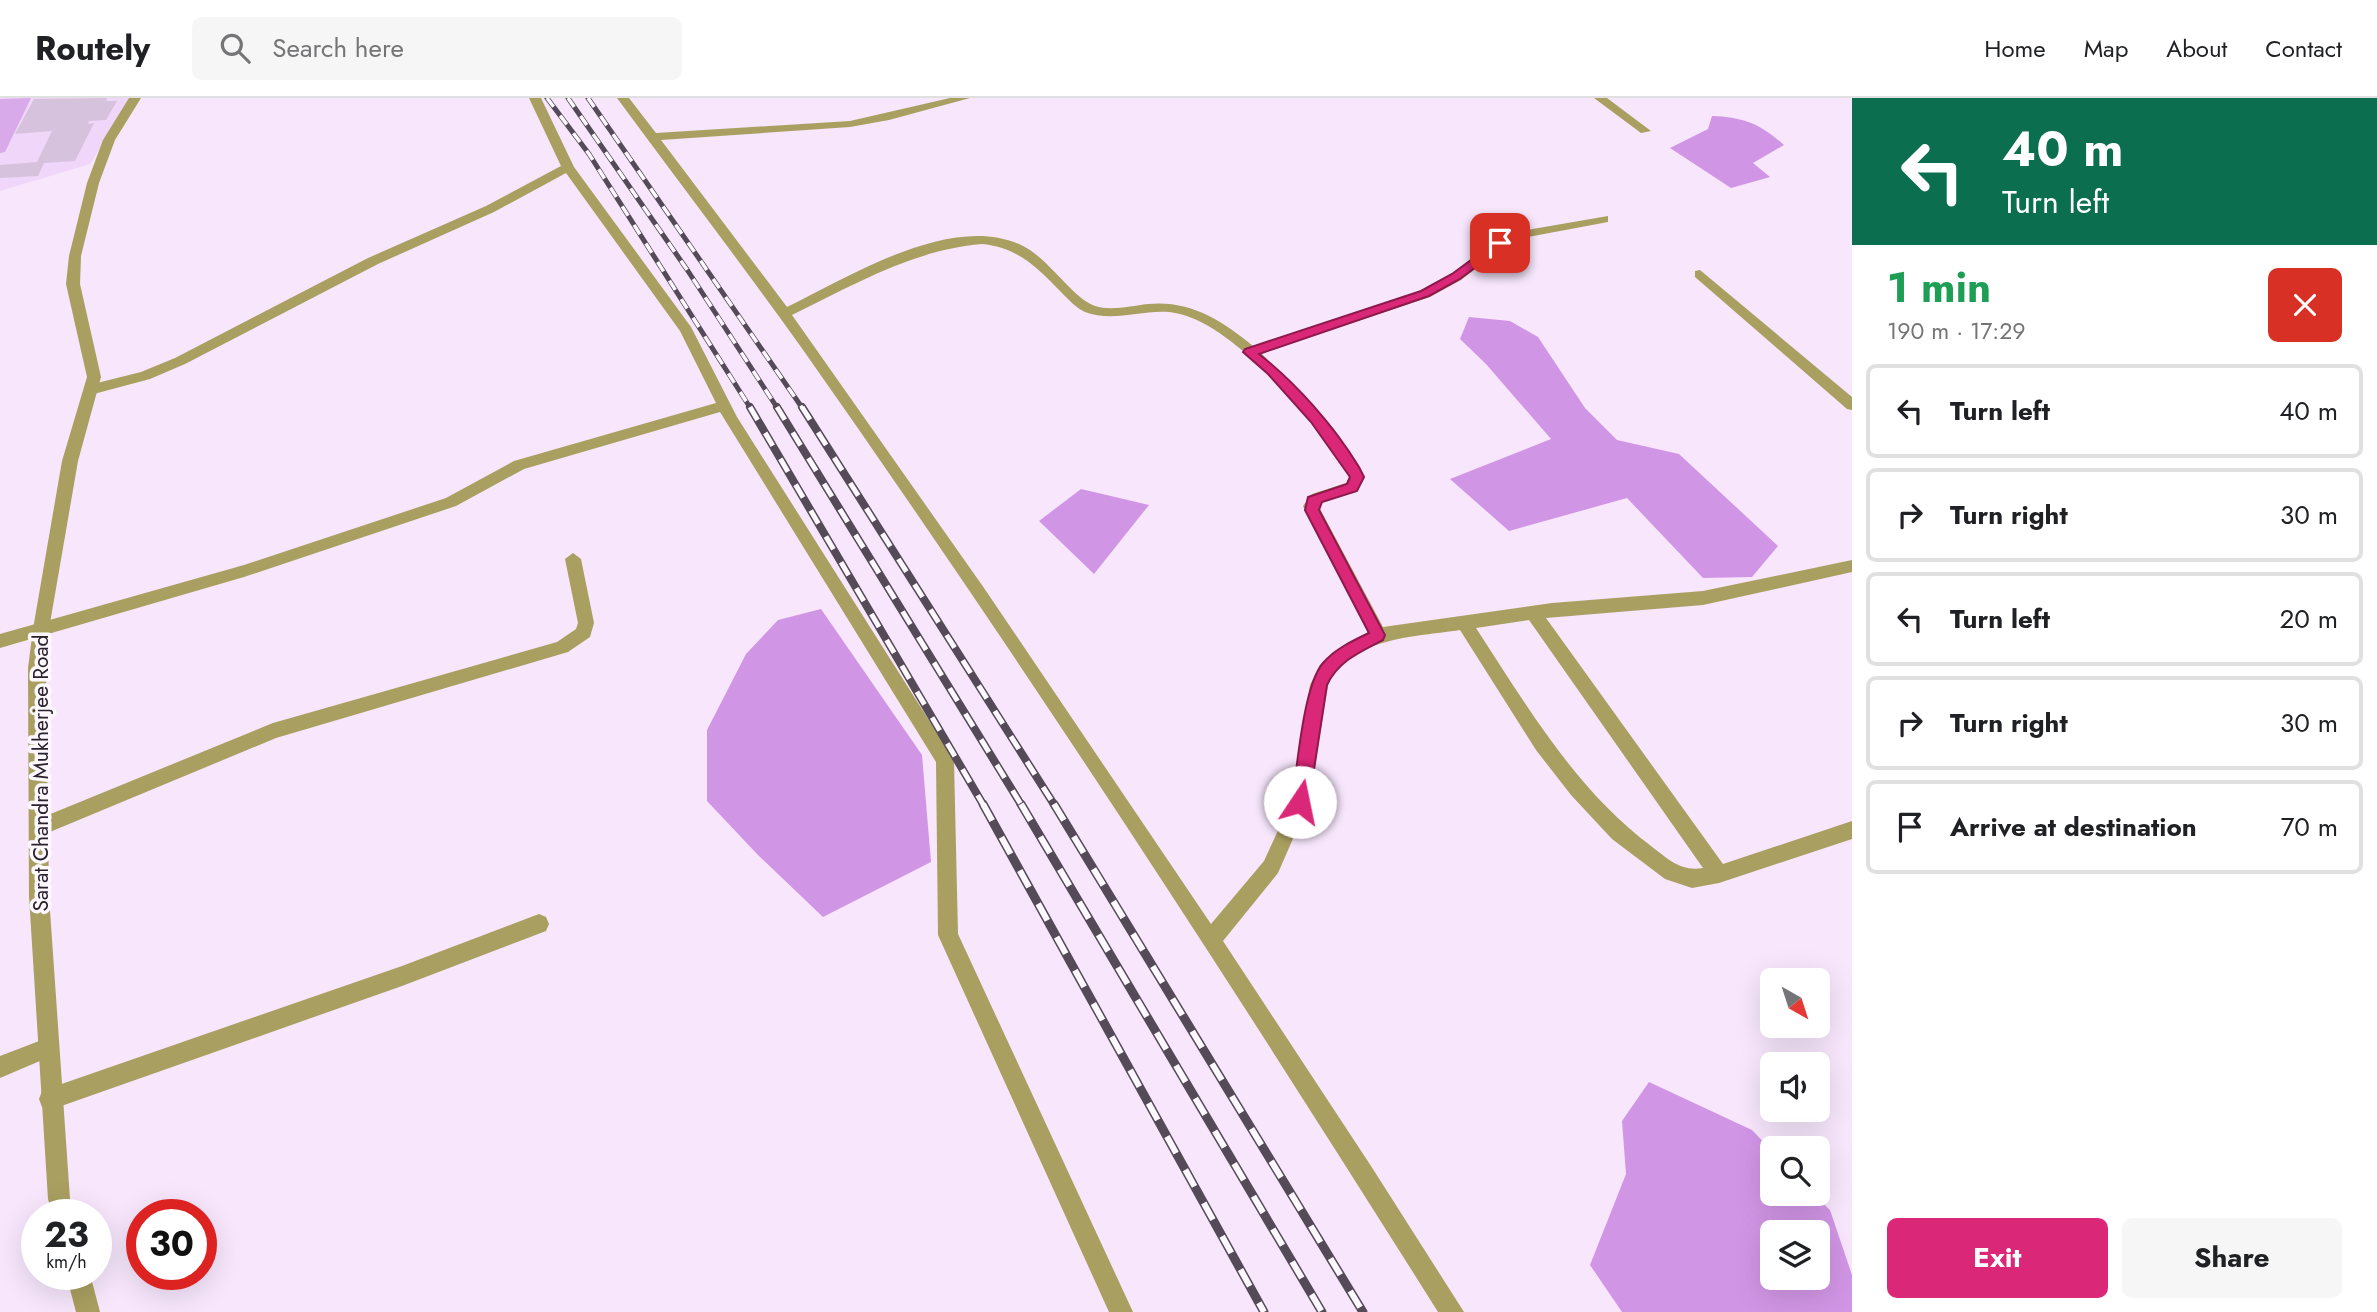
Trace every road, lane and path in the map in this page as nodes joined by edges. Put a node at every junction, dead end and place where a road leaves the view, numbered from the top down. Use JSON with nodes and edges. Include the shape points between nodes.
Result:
{"nodes":[{"id":1,"x":135,"y":98,"type":"edge"},
{"id":2,"x":535,"y":98,"type":"edge"},
{"id":3,"x":624,"y":98,"type":"edge"},
{"id":4,"x":964,"y":98,"type":"edge"},
{"id":5,"x":1600,"y":98,"type":"edge"},
{"id":6,"x":1645,"y":131,"type":"dead end"},
{"id":7,"x":653,"y":137,"type":"junction"},
{"id":8,"x":568,"y":167,"type":"junction"},
{"id":9,"x":1604,"y":219,"type":"dead end"},
{"id":10,"x":1700,"y":274,"type":"dead end"},
{"id":11,"x":786,"y":313,"type":"junction"},
{"id":12,"x":1250,"y":352,"type":"junction"},
{"id":13,"x":90,"y":390,"type":"junction"},
{"id":14,"x":1852,"y":405,"type":"edge"},
{"id":15,"x":724,"y":406,"type":"junction"},
{"id":16,"x":573,"y":559,"type":"dead end"},
{"id":17,"x":1852,"y":566,"type":"edge"},
{"id":18,"x":1533,"y":613,"type":"junction"},
{"id":19,"x":1463,"y":621,"type":"junction"},
{"id":20,"x":41,"y":629,"type":"junction"},
{"id":21,"x":1378,"y":635,"type":"junction"},
{"id":22,"x":0,"y":641,"type":"edge"},
{"id":23,"x":38,"y":828,"type":"junction"},
{"id":24,"x":1852,"y":830,"type":"edge"},
{"id":25,"x":1719,"y":874,"type":"junction"},
{"id":26,"x":539,"y":924,"type":"dead end"},
{"id":27,"x":1211,"y":940,"type":"junction"},
{"id":28,"x":47,"y":1048,"type":"junction"},
{"id":29,"x":0,"y":1067,"type":"edge"},
{"id":30,"x":50,"y":1099,"type":"junction"},
{"id":31,"x":59,"y":1199,"type":"edge"},
{"id":32,"x":82,"y":1290,"type":"edge"},
{"id":33,"x":88,"y":1312,"type":"edge"},
{"id":34,"x":1121,"y":1312,"type":"edge"},
{"id":35,"x":1452,"y":1312,"type":"edge"}],
"edges":[{"from":1,"to":13,"type":"street","name":"Sarat Chandra Mukherjee Road","via":[[109,140],[75,256],[73,284],[94,377]]},
{"from":2,"to":8,"type":"street"},
{"from":3,"to":7,"type":"street"},
{"from":4,"to":7,"type":"street","via":[[850,124]]},
{"from":5,"to":6,"type":"street"},
{"from":7,"to":11,"type":"street"},
{"from":8,"to":13,"type":"street","via":[[180,361],[145,376]]},
{"from":8,"to":15,"type":"street","via":[[686,330]]},
{"from":9,"to":12,"type":"street","via":[[1519,235],[1425,294]]},
{"from":10,"to":14,"type":"street"},
{"from":11,"to":12,"type":"street","via":[[935,246],[985,240],[1006,242],[1031,256],[1089,308],[1185,310],[1224,331]]},
{"from":11,"to":27,"type":"street"},
{"from":12,"to":21,"type":"street","via":[[1273,371],[1353,467],[1357,477],[1352,487],[1313,500],[1312,510]]},
{"from":13,"to":20,"type":"street","name":"Sarat Chandra Mukherjee Road","via":[[70,461]]},
{"from":15,"to":20,"type":"street","via":[[519,465],[451,502],[257,566]]},
{"from":15,"to":34,"type":"street","via":[[945,761],[948,935]]},
{"from":16,"to":23,"type":"street","via":[[586,623],[584,632],[569,643],[272,731]]},
{"from":17,"to":18,"type":"street","via":[[1703,598]]},
{"from":18,"to":19,"type":"street"},
{"from":18,"to":25,"type":"street"},
{"from":19,"to":21,"type":"street"},
{"from":19,"to":25,"type":"street","via":[[1542,744],[1619,833],[1672,873],[1692,880]]},
{"from":20,"to":22,"type":"street"},
{"from":20,"to":23,"type":"street","name":"Sarat Chandra Mukherjee Road"},
{"from":21,"to":27,"type":"street","via":[[1339,656],[1326,670],[1319,685],[1300,802],[1271,867]]},
{"from":23,"to":28,"type":"street","name":"Sarat Chandra Mukherjee Road"},
{"from":24,"to":25,"type":"street"},
{"from":26,"to":30,"type":"street"},
{"from":27,"to":35,"type":"street"},
{"from":28,"to":29,"type":"street"},
{"from":28,"to":30,"type":"street","name":"Sarat Chandra Mukherjee Road"},
{"from":30,"to":31,"type":"street","name":"Sarat Chandra Mukherjee Road"},
{"from":32,"to":33,"type":"street"}]}
